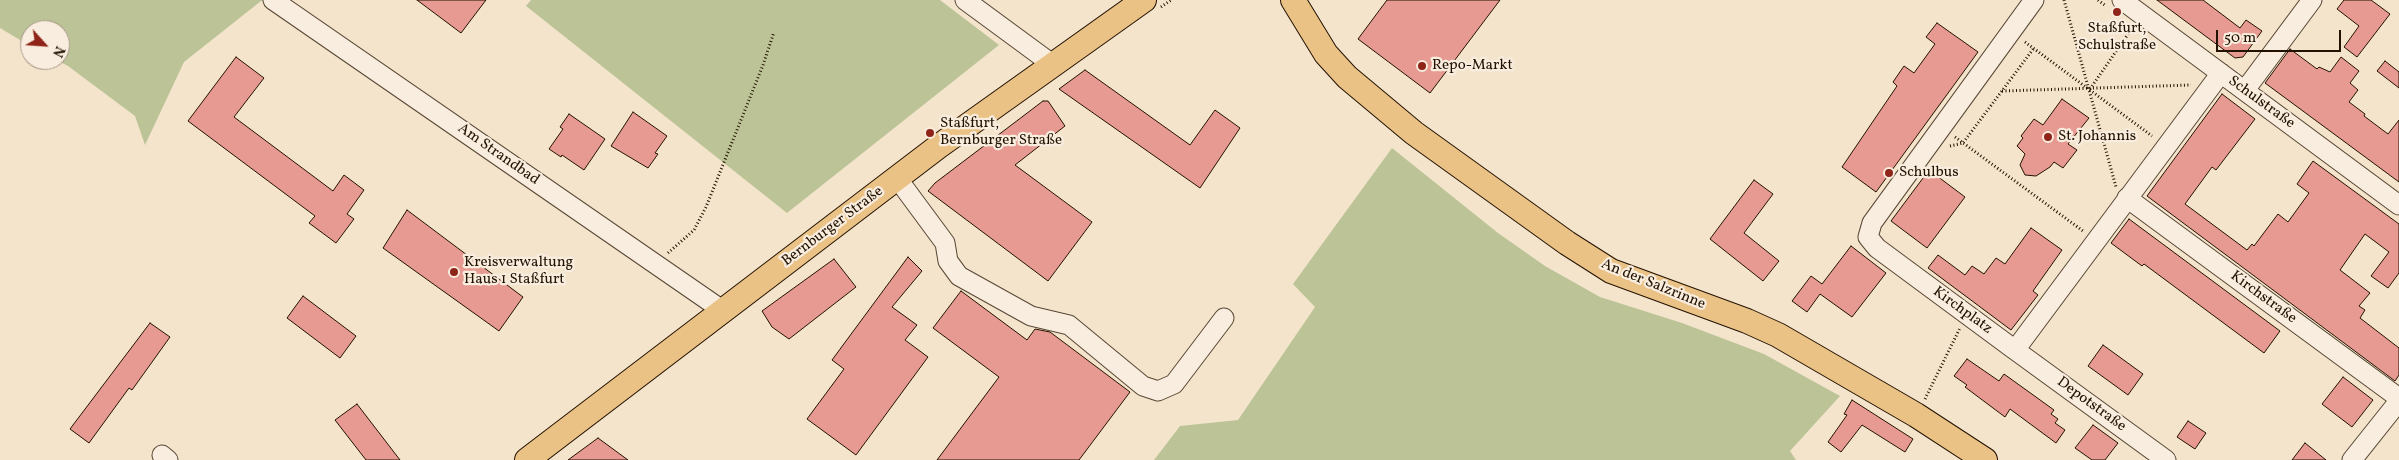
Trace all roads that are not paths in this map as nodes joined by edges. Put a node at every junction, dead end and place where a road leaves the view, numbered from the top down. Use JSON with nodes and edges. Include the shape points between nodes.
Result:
{"nodes":[{"id":1,"x":273,"y":0,"type":"edge"},
{"id":2,"x":965,"y":0,"type":"edge"},
{"id":3,"x":1144,"y":0,"type":"edge"},
{"id":4,"x":1293,"y":0,"type":"edge"},
{"id":5,"x":2034,"y":0,"type":"edge"},
{"id":6,"x":2312,"y":0,"type":"edge"},
{"id":7,"x":2117,"y":5,"type":"edge"},
{"id":8,"x":1052,"y":64,"type":"junction"},
{"id":9,"x":2221,"y":73,"type":"junction"},
{"id":10,"x":2245,"y":90,"type":"junction"},
{"id":11,"x":897,"y":178,"type":"junction"},
{"id":12,"x":2127,"y":198,"type":"junction"},
{"id":13,"x":2399,"y":206,"type":"edge"},
{"id":14,"x":722,"y":310,"type":"junction"},
{"id":15,"x":1224,"y":318,"type":"dead end"},
{"id":16,"x":2015,"y":350,"type":"junction"},
{"id":17,"x":2399,"y":400,"type":"edge"},
{"id":18,"x":527,"y":460,"type":"edge"},
{"id":19,"x":1985,"y":460,"type":"edge"},
{"id":20,"x":2166,"y":460,"type":"edge"},
{"id":21,"x":2352,"y":460,"type":"edge"}],
"edges":[{"from":1,"to":14,"type":"street","name":"Am Strandbad"},
{"from":2,"to":8,"type":"street"},
{"from":3,"to":8,"type":"main road","name":"Bernburger Straße"},
{"from":4,"to":19,"type":"main road","name":"An der Salzrinne","via":[[1326,54],[1346,77],[1414,133],[1567,243],[1611,271],[1778,335],[1916,415]]},
{"from":5,"to":16,"type":"street","name":"Kirchplatz","via":[[1872,223],[1868,237],[1877,248]]},
{"from":6,"to":10,"type":"street"},
{"from":7,"to":9,"type":"street","name":"Schulstraße","via":[[2136,23]]},
{"from":8,"to":11,"type":"main road","name":"Bernburger Straße"},
{"from":9,"to":10,"type":"street","name":"Schulstraße"},
{"from":9,"to":12,"type":"street"},
{"from":10,"to":13,"type":"street","name":"Schulstraße"},
{"from":11,"to":14,"type":"main road","name":"Bernburger Straße"},
{"from":11,"to":15,"type":"street","via":[[945,243],[948,261],[959,276],[1031,316],[1069,326],[1142,386],[1158,390],[1174,384]]},
{"from":12,"to":16,"type":"street"},
{"from":12,"to":17,"type":"street","name":"Kirchstraße"},
{"from":14,"to":18,"type":"main road","name":"Bernburger Straße"},
{"from":16,"to":20,"type":"street","name":"Depotstraße"},
{"from":17,"to":21,"type":"street"}]}
